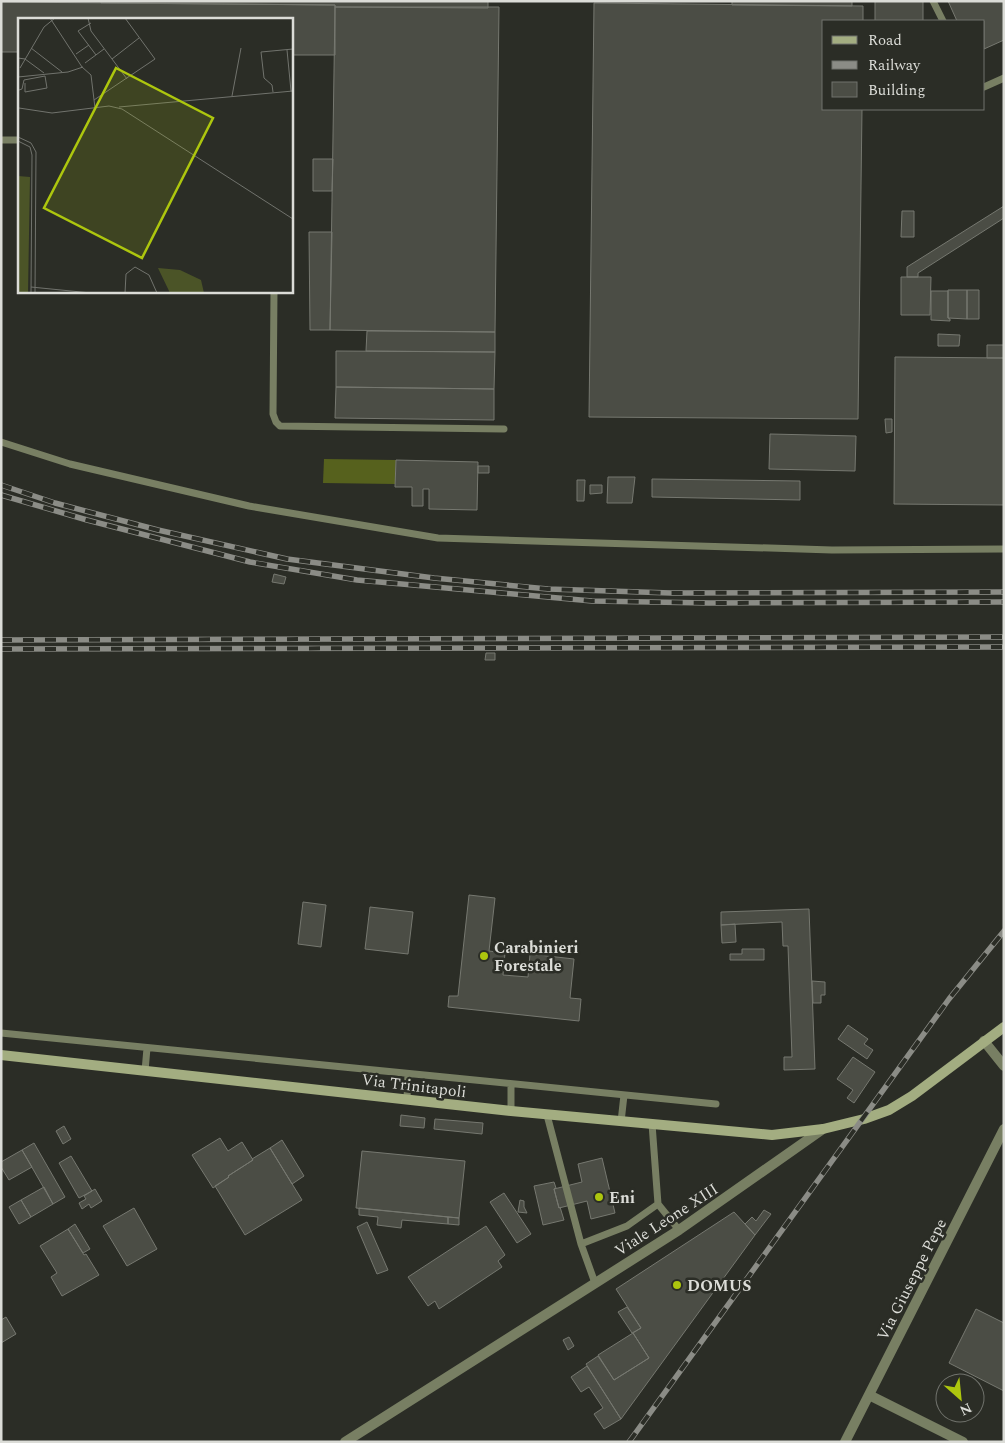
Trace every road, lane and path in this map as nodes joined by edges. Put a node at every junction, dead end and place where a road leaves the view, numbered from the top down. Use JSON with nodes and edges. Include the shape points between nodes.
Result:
{"nodes":[{"id":1,"x":933,"y":1,"type":"edge"},
{"id":2,"x":942,"y":20,"type":"edge"},
{"id":3,"x":1004,"y":78,"type":"edge"},
{"id":4,"x":985,"y":87,"type":"edge"},
{"id":5,"x":1,"y":140,"type":"edge"},
{"id":6,"x":18,"y":140,"type":"edge"},
{"id":7,"x":274,"y":292,"type":"edge"},
{"id":8,"x":504,"y":429,"type":"dead end"},
{"id":9,"x":1,"y":442,"type":"edge"},
{"id":10,"x":1004,"y":548,"type":"edge"},
{"id":11,"x":1004,"y":1026,"type":"edge"},
{"id":12,"x":1,"y":1033,"type":"edge"},
{"id":13,"x":984,"y":1041,"type":"junction"},
{"id":14,"x":147,"y":1048,"type":"junction"},
{"id":15,"x":1,"y":1055,"type":"edge"},
{"id":16,"x":1004,"y":1066,"type":"edge"},
{"id":17,"x":145,"y":1070,"type":"junction"},
{"id":18,"x":408,"y":1074,"type":"junction"},
{"id":19,"x":511,"y":1084,"type":"junction"},
{"id":20,"x":624,"y":1095,"type":"junction"},
{"id":21,"x":407,"y":1099,"type":"junction"},
{"id":22,"x":716,"y":1104,"type":"dead end"},
{"id":23,"x":511,"y":1111,"type":"junction"},
{"id":24,"x":547,"y":1114,"type":"junction"},
{"id":25,"x":621,"y":1122,"type":"junction"},
{"id":26,"x":652,"y":1124,"type":"junction"},
{"id":27,"x":1004,"y":1128,"type":"edge"},
{"id":28,"x":824,"y":1130,"type":"junction"},
{"id":29,"x":658,"y":1204,"type":"junction"},
{"id":30,"x":679,"y":1230,"type":"junction"},
{"id":31,"x":581,"y":1244,"type":"junction"},
{"id":32,"x":594,"y":1283,"type":"junction"},
{"id":33,"x":869,"y":1395,"type":"junction"},
{"id":34,"x":346,"y":1442,"type":"edge"},
{"id":35,"x":845,"y":1442,"type":"edge"},
{"id":36,"x":963,"y":1442,"type":"edge"}],
"edges":[{"from":1,"to":2,"type":"lane"},
{"from":3,"to":4,"type":"lane"},
{"from":5,"to":6,"type":"lane"},
{"from":7,"to":8,"type":"lane","via":[[273,414],[280,426]]},
{"from":9,"to":10,"type":"lane","via":[[70,464],[249,506],[438,538],[832,550]]},
{"from":11,"to":13,"type":"main road","name":"Viale Leone XIII"},
{"from":12,"to":14,"type":"lane"},
{"from":13,"to":16,"type":"street"},
{"from":13,"to":28,"type":"main road","name":"Viale Leone XIII","via":[[901,1104]]},
{"from":14,"to":17,"type":"lane"},
{"from":14,"to":18,"type":"lane"},
{"from":15,"to":17,"type":"main road","name":"Via Trinitapoli"},
{"from":17,"to":21,"type":"main road","name":"Via Trinitapoli"},
{"from":18,"to":19,"type":"lane"},
{"from":18,"to":21,"type":"lane"},
{"from":19,"to":20,"type":"lane"},
{"from":19,"to":23,"type":"lane"},
{"from":20,"to":22,"type":"lane"},
{"from":20,"to":25,"type":"lane"},
{"from":21,"to":23,"type":"main road","name":"Via Trinitapoli"},
{"from":23,"to":24,"type":"main road","name":"Via Trinitapoli"},
{"from":24,"to":25,"type":"main road","name":"Via Trinitapoli"},
{"from":24,"to":31,"type":"lane"},
{"from":25,"to":26,"type":"main road","name":"Via Trinitapoli"},
{"from":26,"to":28,"type":"main road","name":"Via Trinitapoli","via":[[756,1134]]},
{"from":26,"to":29,"type":"lane"},
{"from":27,"to":33,"type":"street","name":"Via Giuseppe Pepe"},
{"from":28,"to":30,"type":"street","name":"Viale Leone XIII"},
{"from":29,"to":30,"type":"lane"},
{"from":29,"to":31,"type":"lane","via":[[627,1226]]},
{"from":30,"to":32,"type":"street","name":"Viale Leone XIII"},
{"from":31,"to":32,"type":"lane"},
{"from":32,"to":34,"type":"street","name":"Viale Leone XIII"},
{"from":33,"to":35,"type":"street","name":"Via Giuseppe Pepe"},
{"from":33,"to":36,"type":"street"}]}
